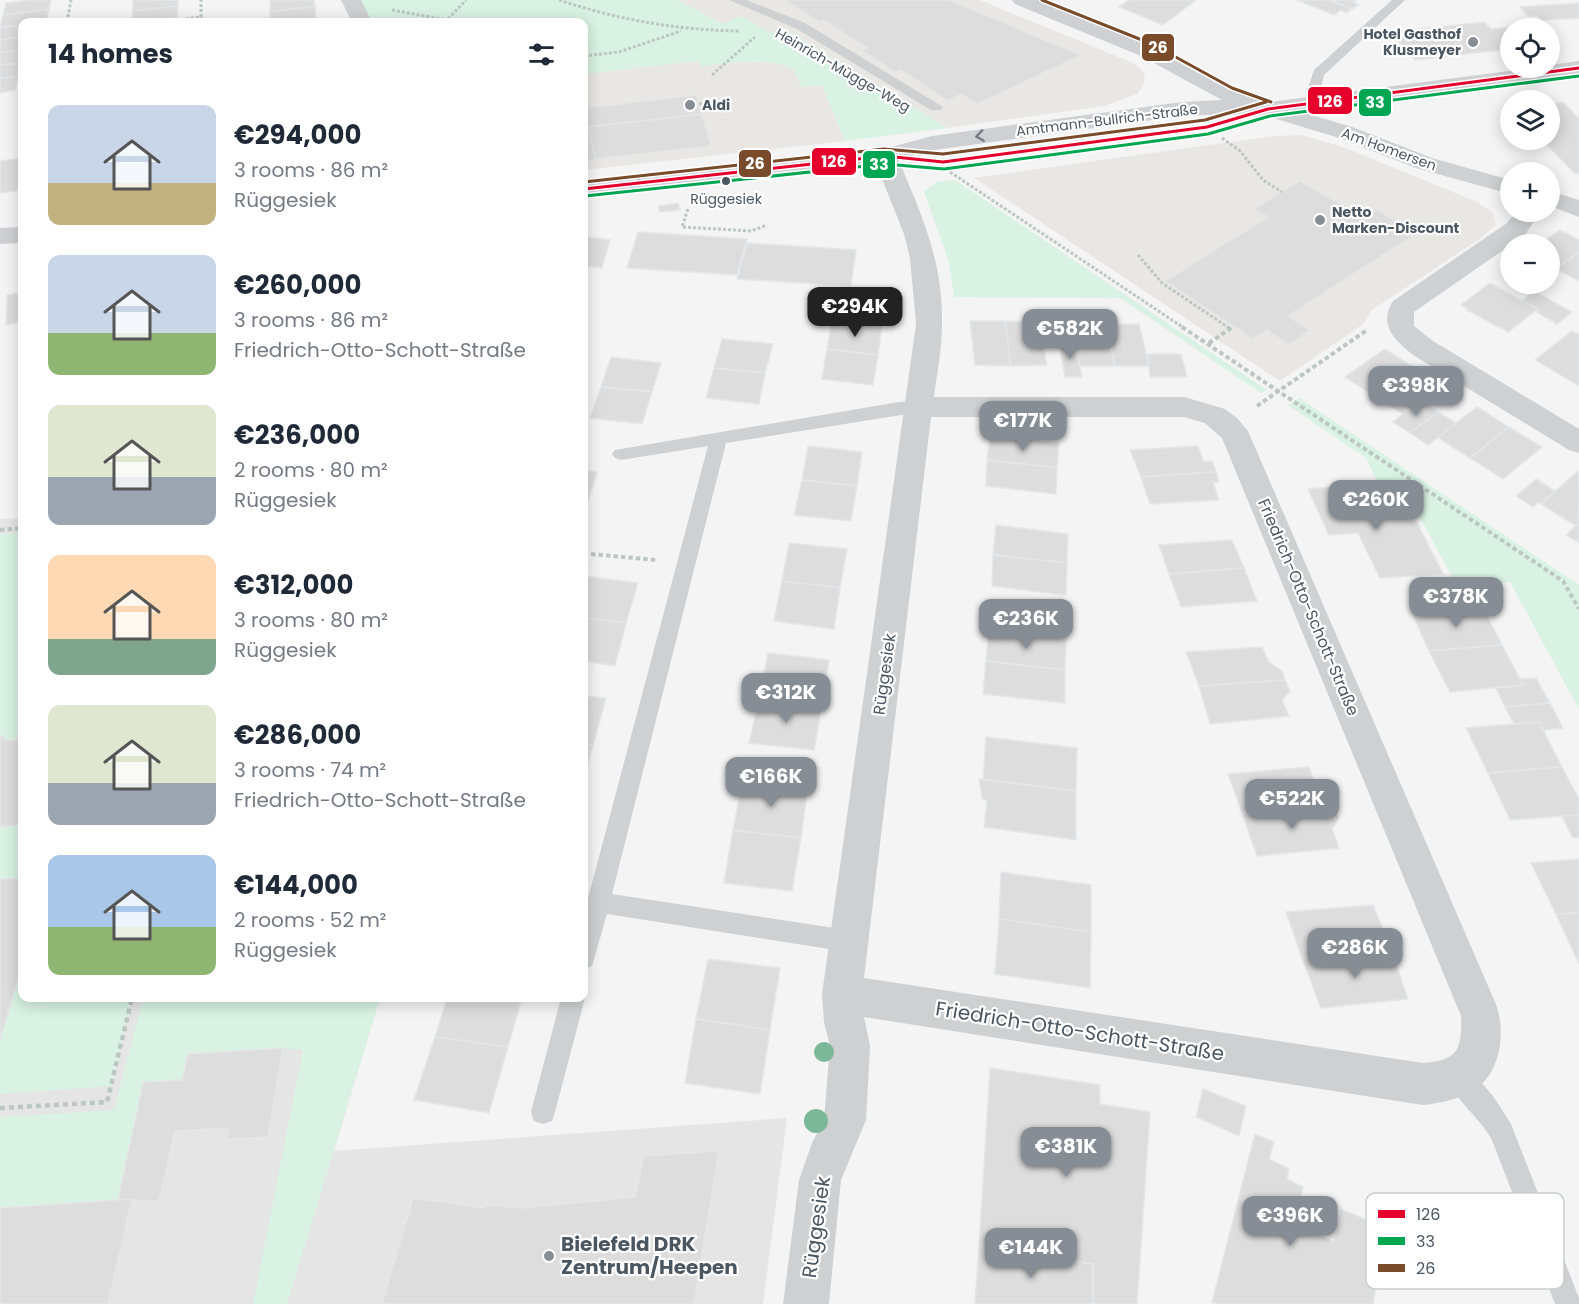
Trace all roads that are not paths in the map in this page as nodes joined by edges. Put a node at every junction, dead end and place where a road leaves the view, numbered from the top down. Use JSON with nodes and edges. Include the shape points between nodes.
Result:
{"nodes":[{"id":1,"x":351,"y":0,"type":"edge"},
{"id":2,"x":735,"y":0,"type":"edge"},
{"id":3,"x":1022,"y":0,"type":"edge"},
{"id":4,"x":1399,"y":0,"type":"edge"},
{"id":5,"x":360,"y":18,"type":"edge"},
{"id":6,"x":1579,"y":68,"type":"edge"},
{"id":7,"x":1320,"y":102,"type":"junction"},
{"id":8,"x":936,"y":107,"type":"dead end"},
{"id":9,"x":1268,"y":109,"type":"junction"},
{"id":10,"x":885,"y":156,"type":"junction"},
{"id":11,"x":1500,"y":184,"type":"edge"},
{"id":12,"x":588,"y":189,"type":"edge"},
{"id":13,"x":1560,"y":202,"type":"edge"},
{"id":14,"x":1579,"y":209,"type":"edge"},
{"id":15,"x":1521,"y":222,"type":"edge"},
{"id":16,"x":18,"y":235,"type":"edge"},
{"id":17,"x":0,"y":236,"type":"edge"},
{"id":18,"x":920,"y":407,"type":"junction"},
{"id":19,"x":718,"y":439,"type":"junction"},
{"id":20,"x":1579,"y":443,"type":"edge"},
{"id":21,"x":621,"y":454,"type":"dead end"},
{"id":22,"x":598,"y":902,"type":"junction"},
{"id":23,"x":848,"y":941,"type":"junction"},
{"id":24,"x":588,"y":942,"type":"edge"},
{"id":25,"x":842,"y":994,"type":"junction"},
{"id":26,"x":572,"y":1002,"type":"edge"},
{"id":27,"x":1459,"y":1077,"type":"junction"},
{"id":28,"x":543,"y":1112,"type":"dead end"},
{"id":29,"x":1525,"y":1193,"type":"edge"},
{"id":30,"x":1562,"y":1289,"type":"edge"},
{"id":31,"x":806,"y":1304,"type":"edge"},
{"id":32,"x":1568,"y":1304,"type":"edge"}],
"edges":[{"from":1,"to":5,"type":"street"},
{"from":2,"to":8,"type":"lane","via":[[801,26]]},
{"from":3,"to":9,"type":"street","via":[[1159,56],[1229,95]]},
{"from":4,"to":7,"type":"lane","via":[[1320,73],[1314,90]]},
{"from":6,"to":7,"type":"street"},
{"from":7,"to":9,"type":"street"},
{"from":9,"to":10,"type":"street","name":"Amtmann-Bullrich-Straße","one_way":true,"via":[[1182,109],[932,143]]},
{"from":9,"to":10,"type":"street","name":"Amtmann-Bullrich-Straße","via":[[1207,127],[943,162]]},
{"from":9,"to":11,"type":"street","name":"Am Homersen","via":[[1347,133],[1424,163]]},
{"from":10,"to":12,"type":"street","name":"Amtmann-Bullrich-Straße"},
{"from":10,"to":18,"type":"street","name":"Rüggesiek","via":[[917,234],[927,283],[929,324]]},
{"from":13,"to":14,"type":"street"},
{"from":15,"to":20,"type":"street","via":[[1402,307],[1399,324],[1423,348]]},
{"from":16,"to":17,"type":"street"},
{"from":18,"to":19,"type":"lane"},
{"from":18,"to":23,"type":"street","name":"Rüggesiek"},
{"from":18,"to":27,"type":"street","name":"Friedrich-Otto-Schott-Straße","via":[[1184,407],[1214,414],[1229,425],[1238,438],[1481,1016],[1479,1048],[1470,1068]]},
{"from":19,"to":21,"type":"lane"},
{"from":19,"to":22,"type":"lane"},
{"from":22,"to":23,"type":"lane"},
{"from":22,"to":24,"type":"lane"},
{"from":23,"to":25,"type":"street","name":"Rüggesiek"},
{"from":25,"to":27,"type":"street","name":"Friedrich-Otto-Schott-Straße","via":[[1423,1084]]},
{"from":25,"to":31,"type":"street","name":"Rüggesiek","via":[[850,1046],[845,1120],[820,1180]]},
{"from":26,"to":28,"type":"lane"},
{"from":27,"to":29,"type":"lane","via":[[1502,1133]]},
{"from":30,"to":32,"type":"lane"}]}
